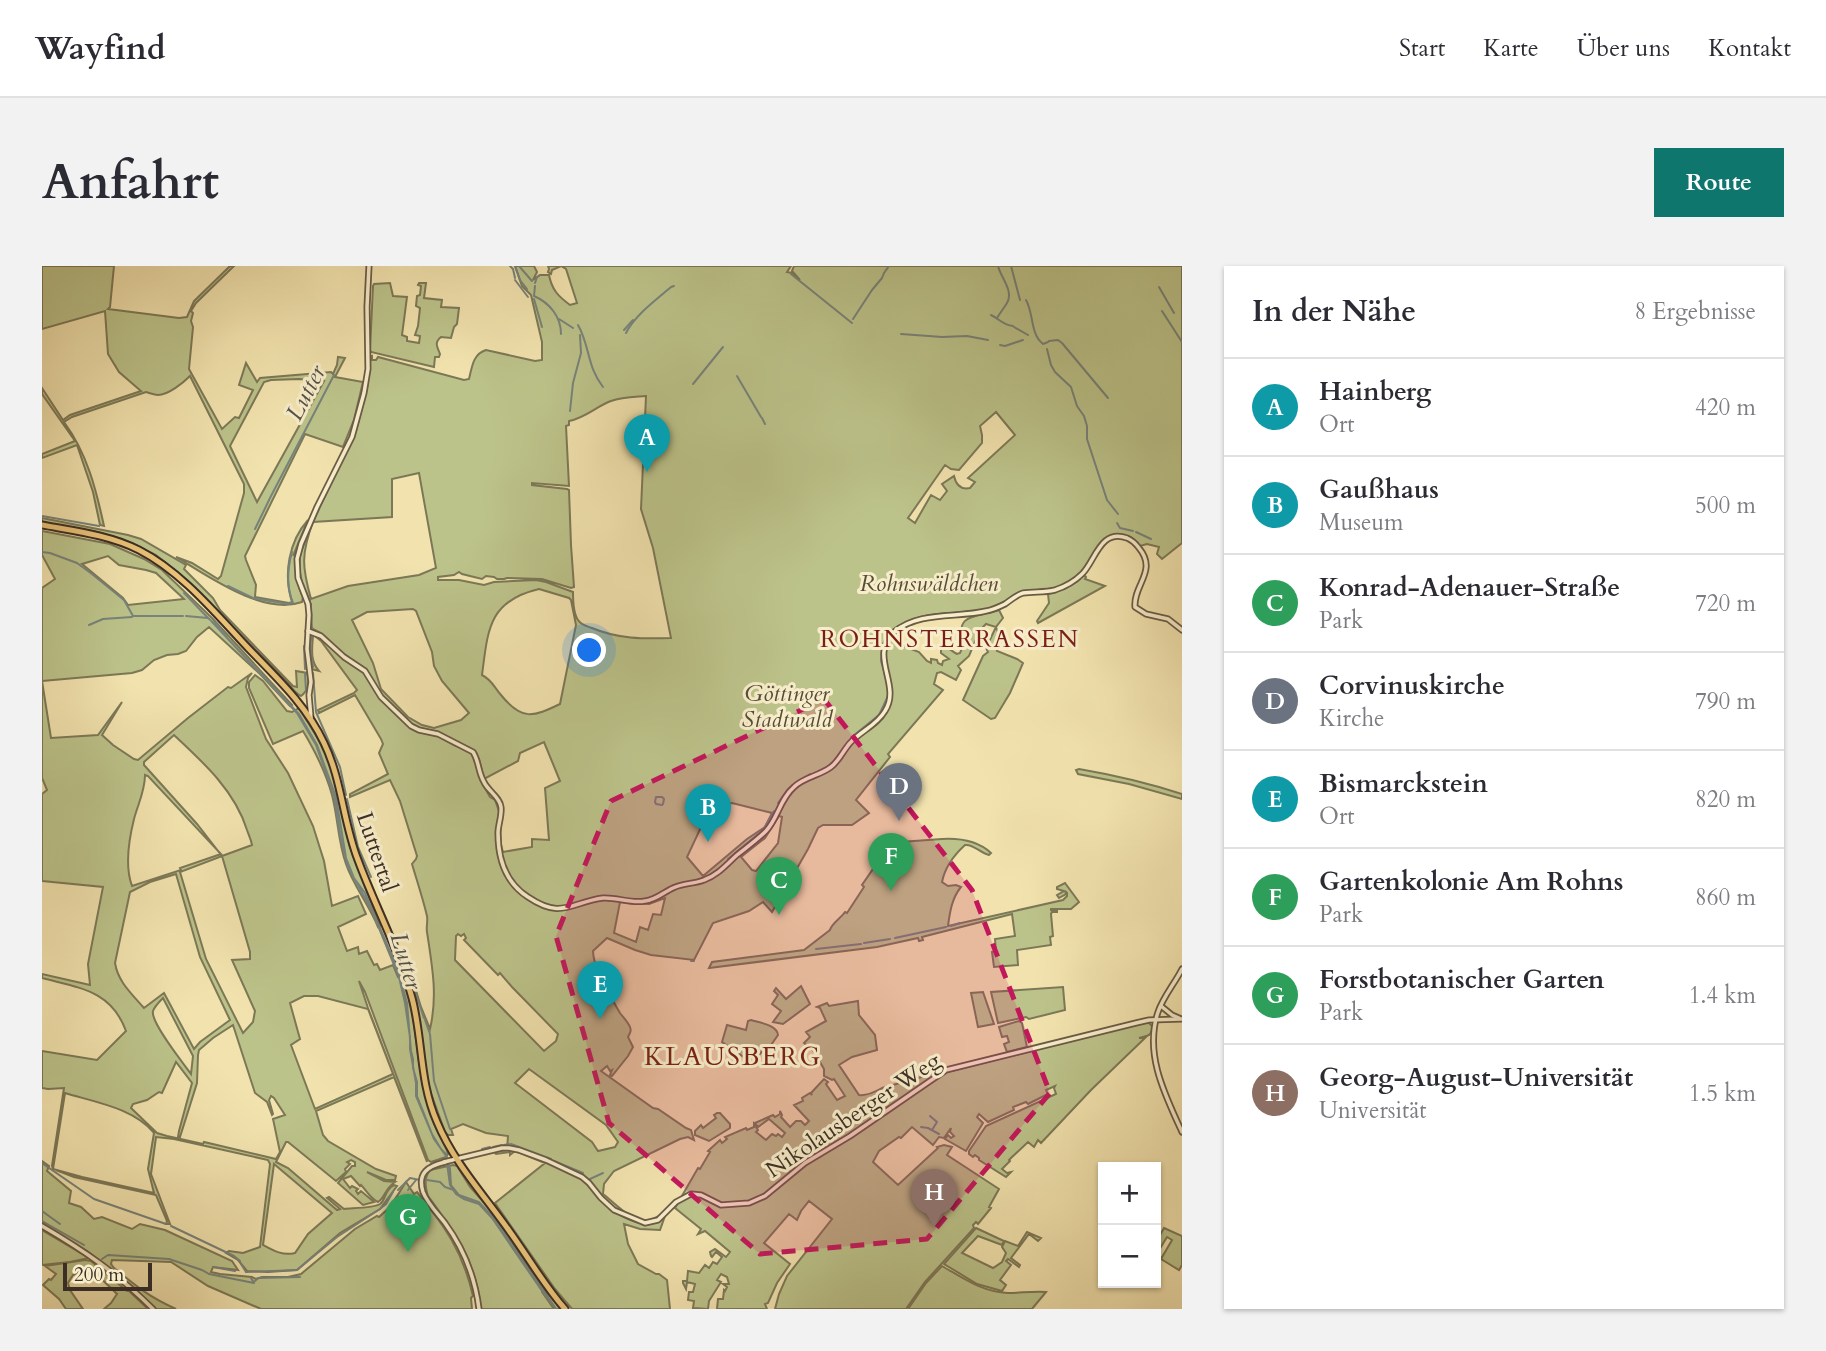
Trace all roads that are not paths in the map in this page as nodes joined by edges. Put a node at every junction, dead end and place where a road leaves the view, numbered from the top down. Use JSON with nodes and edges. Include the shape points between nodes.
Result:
{"nodes":[{"id":1,"x":369,"y":266,"type":"edge"},
{"id":2,"x":42,"y":525,"type":"edge"},
{"id":3,"x":1182,"y":630,"type":"edge"},
{"id":4,"x":308,"y":631,"type":"junction"},
{"id":5,"x":309,"y":694,"type":"junction"},
{"id":6,"x":300,"y":704,"type":"junction"},
{"id":7,"x":311,"y":720,"type":"junction"},
{"id":8,"x":1182,"y":969,"type":"edge"},
{"id":9,"x":1161,"y":1006,"type":"junction"},
{"id":10,"x":1182,"y":1019,"type":"edge"},
{"id":11,"x":1156,"y":1020,"type":"junction"},
{"id":12,"x":1182,"y":1132,"type":"edge"},
{"id":13,"x":453,"y":1159,"type":"junction"},
{"id":14,"x":42,"y":1226,"type":"edge"},
{"id":15,"x":153,"y":1309,"type":"edge"},
{"id":16,"x":479,"y":1309,"type":"edge"},
{"id":17,"x":565,"y":1309,"type":"edge"}],
"edges":[{"from":1,"to":4,"type":"street","via":[[367,380],[358,417],[298,552],[296,569],[307,604]]},
{"from":2,"to":6,"type":"main road","name":"Luttertal","via":[[107,538],[160,563],[204,602]]},
{"from":3,"to":4,"type":"street","via":[[1168,619],[1135,607],[1144,578],[1144,554],[1122,537],[1105,541],[1082,574],[1063,586],[1022,593],[983,612],[907,624],[885,645],[891,692],[884,714],[853,740],[835,764],[793,787],[764,833],[723,868],[705,880],[646,901],[604,898],[558,909],[529,898],[507,876],[498,843],[501,807],[484,783],[473,752],[411,726],[381,697],[365,671]]},
{"from":4,"to":5,"type":"street"},
{"from":5,"to":6,"type":"street"},
{"from":5,"to":7,"type":"street"},
{"from":6,"to":7,"type":"main road","name":"Luttertal"},
{"from":7,"to":13,"type":"main road","name":"Luttertal","via":[[330,755],[352,846],[408,984],[429,1101]]},
{"from":8,"to":9,"type":"street"},
{"from":9,"to":10,"type":"street","name":"Nikolausberger Weg"},
{"from":9,"to":11,"type":"street"},
{"from":10,"to":11,"type":"street","name":"Nikolausberger Weg"},
{"from":11,"to":12,"type":"street","via":[[1156,1069]]},
{"from":11,"to":13,"type":"street","name":"Nikolausberger Weg","via":[[947,1070],[805,1163],[760,1199],[721,1205],[694,1194],[655,1222],[637,1221],[614,1210],[582,1177],[514,1149]]},
{"from":13,"to":16,"type":"street","via":[[425,1171],[423,1192],[464,1255]]},
{"from":13,"to":17,"type":"main road","name":"Luttertal"},
{"from":14,"to":15,"type":"street","via":[[92,1257]]}]}
